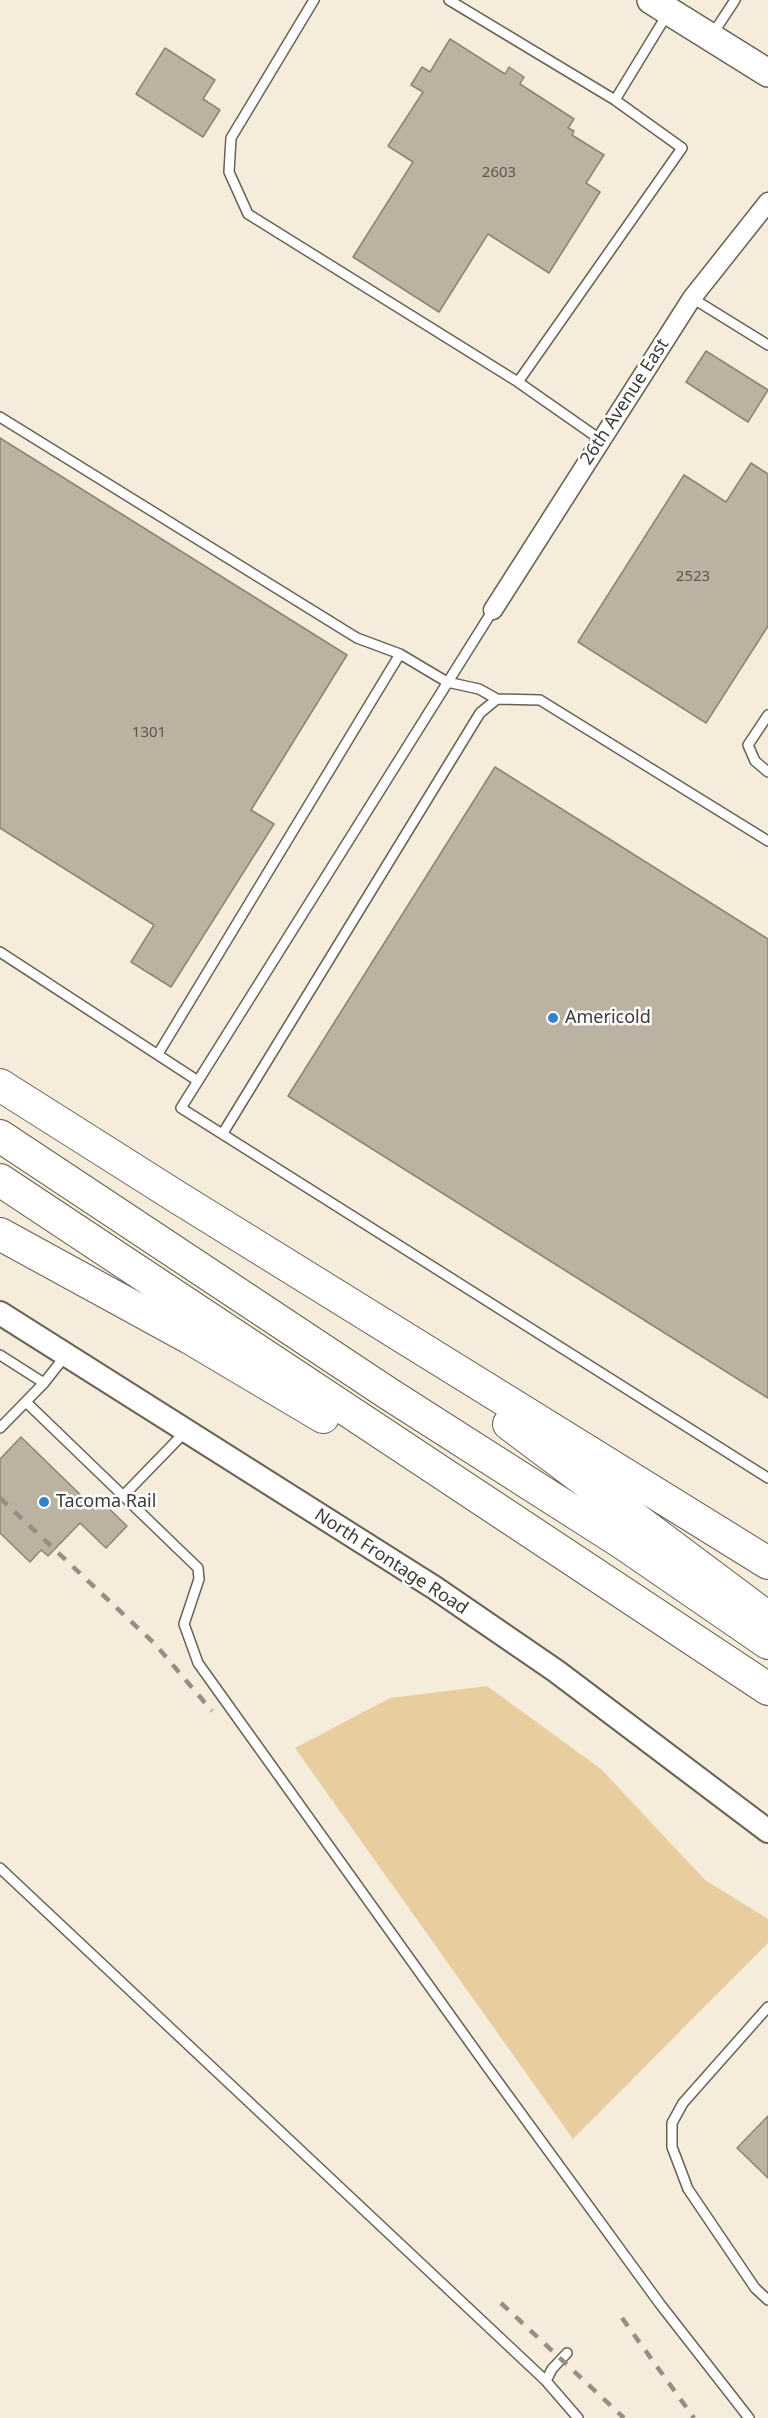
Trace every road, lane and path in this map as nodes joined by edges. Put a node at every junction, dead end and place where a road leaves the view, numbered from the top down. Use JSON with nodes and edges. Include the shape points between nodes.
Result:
{"nodes":[{"id":1,"x":314,"y":0,"type":"edge"},
{"id":2,"x":449,"y":0,"type":"edge"},
{"id":3,"x":735,"y":0,"type":"edge"},
{"id":4,"x":660,"y":6,"type":"edge"},
{"id":5,"x":711,"y":37,"type":"junction"},
{"id":6,"x":768,"y":74,"type":"edge"},
{"id":7,"x":615,"y":100,"type":"junction"},
{"id":8,"x":768,"y":202,"type":"edge"},
{"id":9,"x":692,"y":298,"type":"junction"},
{"id":10,"x":768,"y":345,"type":"edge"},
{"id":11,"x":518,"y":382,"type":"junction"},
{"id":12,"x":0,"y":417,"type":"edge"},
{"id":13,"x":601,"y":440,"type":"junction"},
{"id":14,"x":493,"y":610,"type":"joint"},
{"id":15,"x":400,"y":654,"type":"junction"},
{"id":16,"x":447,"y":682,"type":"junction"},
{"id":17,"x":497,"y":699,"type":"junction"},
{"id":18,"x":768,"y":715,"type":"edge"},
{"id":19,"x":768,"y":772,"type":"edge"},
{"id":20,"x":768,"y":841,"type":"edge"},
{"id":21,"x":0,"y":952,"type":"edge"},
{"id":22,"x":158,"y":1054,"type":"junction"},
{"id":23,"x":198,"y":1081,"type":"junction"},
{"id":24,"x":0,"y":1084,"type":"edge"},
{"id":25,"x":224,"y":1133,"type":"junction"},
{"id":26,"x":0,"y":1136,"type":"edge"},
{"id":27,"x":0,"y":1180,"type":"edge"},
{"id":28,"x":177,"y":1197,"type":"junction"},
{"id":29,"x":0,"y":1234,"type":"edge"},
{"id":30,"x":0,"y":1313,"type":"edge"},
{"id":31,"x":0,"y":1355,"type":"edge"},
{"id":32,"x":66,"y":1355,"type":"junction"},
{"id":33,"x":44,"y":1383,"type":"junction"},
{"id":34,"x":26,"y":1402,"type":"junction"},
{"id":35,"x":0,"y":1428,"type":"edge"},
{"id":36,"x":186,"y":1431,"type":"junction"},
{"id":37,"x":768,"y":1478,"type":"edge"},
{"id":38,"x":123,"y":1496,"type":"junction"},
{"id":39,"x":768,"y":1563,"type":"edge"},
{"id":40,"x":768,"y":1618,"type":"edge"},
{"id":41,"x":687,"y":1635,"type":"junction"},
{"id":42,"x":768,"y":1643,"type":"edge"},
{"id":43,"x":768,"y":1689,"type":"edge"},
{"id":44,"x":768,"y":1831,"type":"edge"},
{"id":45,"x":0,"y":1868,"type":"edge"},
{"id":46,"x":768,"y":2007,"type":"edge"},
{"id":47,"x":768,"y":2300,"type":"edge"},
{"id":48,"x":567,"y":2353,"type":"dead end"},
{"id":49,"x":546,"y":2381,"type":"junction"},
{"id":50,"x":578,"y":2418,"type":"edge"},
{"id":51,"x":749,"y":2418,"type":"edge"}],
"edges":[{"from":1,"to":11,"type":"lane","via":[[231,138],[229,172],[248,214]]},
{"from":2,"to":7,"type":"lane"},
{"from":3,"to":5,"type":"lane"},
{"from":4,"to":5,"type":"main road"},
{"from":4,"to":7,"type":"lane"},
{"from":5,"to":6,"type":"main road"},
{"from":7,"to":11,"type":"lane","via":[[682,148]]},
{"from":8,"to":9,"type":"street","name":"26th Avenue East"},
{"from":9,"to":10,"type":"lane"},
{"from":9,"to":13,"type":"street","name":"26th Avenue East"},
{"from":11,"to":13,"type":"lane"},
{"from":12,"to":15,"type":"lane","via":[[357,638]]},
{"from":13,"to":14,"type":"street","name":"26th Avenue East"},
{"from":14,"to":16,"type":"lane"},
{"from":15,"to":16,"type":"lane"},
{"from":15,"to":22,"type":"lane"},
{"from":16,"to":17,"type":"lane"},
{"from":16,"to":23,"type":"lane"},
{"from":17,"to":20,"type":"lane","via":[[540,700]]},
{"from":17,"to":25,"type":"lane","via":[[480,713]]},
{"from":18,"to":19,"type":"lane","via":[[748,745],[755,761]]},
{"from":21,"to":22,"type":"lane"},
{"from":22,"to":23,"type":"lane"},
{"from":23,"to":25,"type":"lane","via":[[181,1108]]},
{"from":24,"to":28,"type":"highway"},
{"from":25,"to":37,"type":"lane"},
{"from":26,"to":42,"type":"highway","via":[[389,1394],[624,1544]]},
{"from":27,"to":41,"type":"highway"},
{"from":28,"to":39,"type":"highway"},
{"from":28,"to":40,"type":"highway","via":[[500,1418]]},
{"from":29,"to":41,"type":"highway","via":[[190,1338]]},
{"from":30,"to":32,"type":"street","name":"North Frontage Road"},
{"from":31,"to":33,"type":"lane"},
{"from":32,"to":33,"type":"lane"},
{"from":32,"to":36,"type":"street","name":"North Frontage Road"},
{"from":33,"to":34,"type":"lane"},
{"from":34,"to":35,"type":"lane"},
{"from":34,"to":38,"type":"lane"},
{"from":36,"to":38,"type":"lane"},
{"from":36,"to":44,"type":"street","name":"North Frontage Road","via":[[435,1588],[556,1671]]},
{"from":38,"to":51,"type":"lane","via":[[198,1568],[199,1579],[184,1624],[198,1663],[481,2059],[660,2304]]},
{"from":41,"to":43,"type":"highway"},
{"from":45,"to":49,"type":"lane"},
{"from":46,"to":47,"type":"lane","via":[[683,2103],[672,2123],[672,2147],[688,2190],[755,2288]]},
{"from":48,"to":49,"type":"lane"},
{"from":49,"to":50,"type":"lane"}]}
